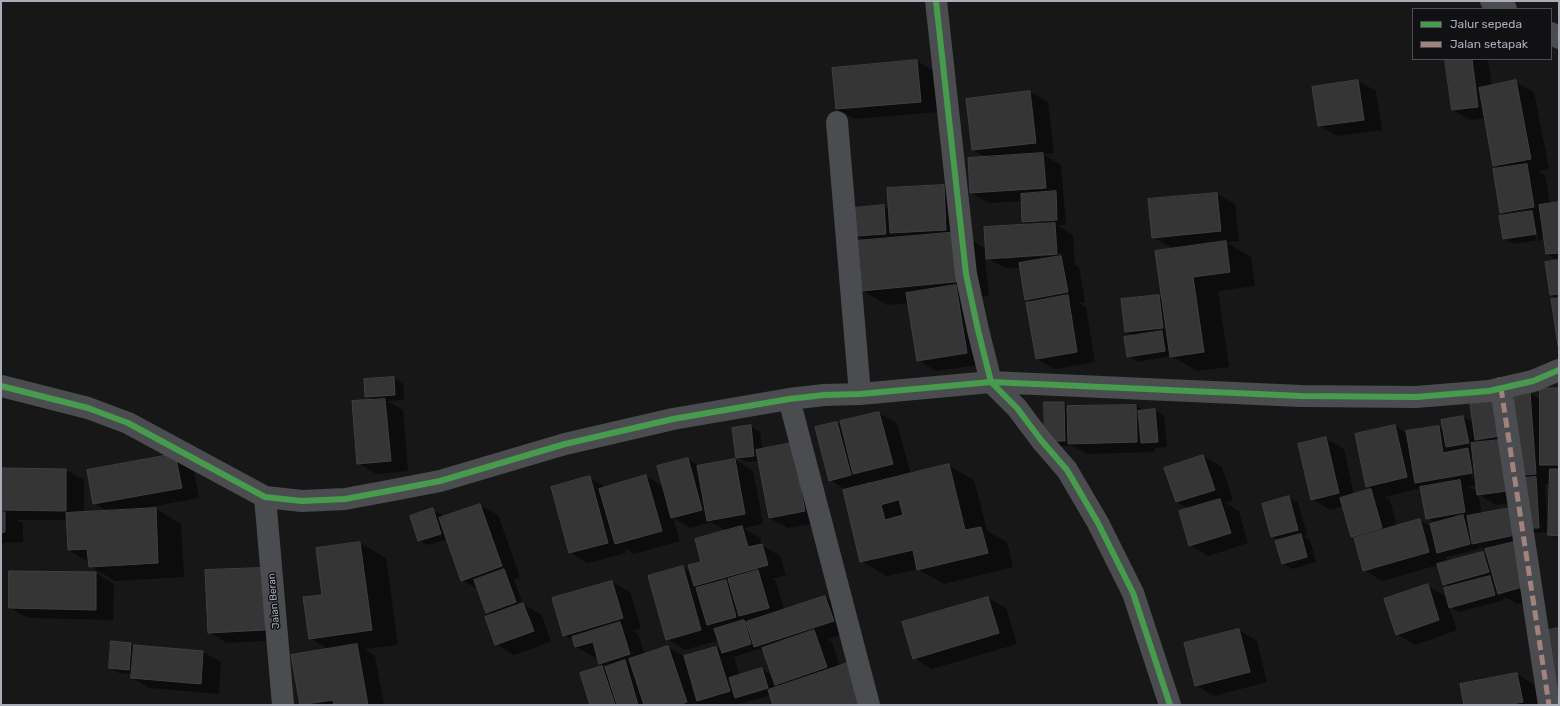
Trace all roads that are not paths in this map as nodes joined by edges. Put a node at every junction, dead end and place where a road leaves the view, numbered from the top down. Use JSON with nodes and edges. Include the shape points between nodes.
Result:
{"nodes":[{"id":1,"x":936,"y":1,"type":"edge"},
{"id":2,"x":1491,"y":1,"type":"edge"},
{"id":3,"x":1504,"y":8,"type":"edge"},
{"id":4,"x":837,"y":122,"type":"dead end"},
{"id":5,"x":1559,"y":370,"type":"edge"},
{"id":6,"x":991,"y":382,"type":"junction"},
{"id":7,"x":1,"y":386,"type":"edge"},
{"id":8,"x":1501,"y":388,"type":"junction"},
{"id":9,"x":860,"y":394,"type":"junction"},
{"id":10,"x":789,"y":399,"type":"junction"},
{"id":11,"x":265,"y":497,"type":"junction"},
{"id":12,"x":283,"y":705,"type":"edge"},
{"id":13,"x":869,"y":705,"type":"edge"},
{"id":14,"x":1170,"y":705,"type":"edge"},
{"id":15,"x":1549,"y":705,"type":"edge"}],
"edges":[{"from":1,"to":6,"type":"street","via":[[966,274]]},
{"from":2,"to":3,"type":"street"},
{"from":4,"to":9,"type":"street"},
{"from":5,"to":8,"type":"street","via":[[1533,381]]},
{"from":6,"to":8,"type":"street","via":[[1301,396],[1416,397]]},
{"from":6,"to":9,"type":"street"},
{"from":6,"to":14,"type":"street","via":[[1017,408],[1067,470],[1098,523],[1133,593]]},
{"from":7,"to":11,"type":"street","via":[[88,408],[128,423]]},
{"from":8,"to":15,"type":"street"},
{"from":9,"to":10,"type":"street"},
{"from":10,"to":11,"type":"street","via":[[673,419],[564,444],[440,481],[388,491],[345,499],[302,501]]},
{"from":10,"to":13,"type":"street"},
{"from":11,"to":12,"type":"street","name":"Jalan Beran"}]}
